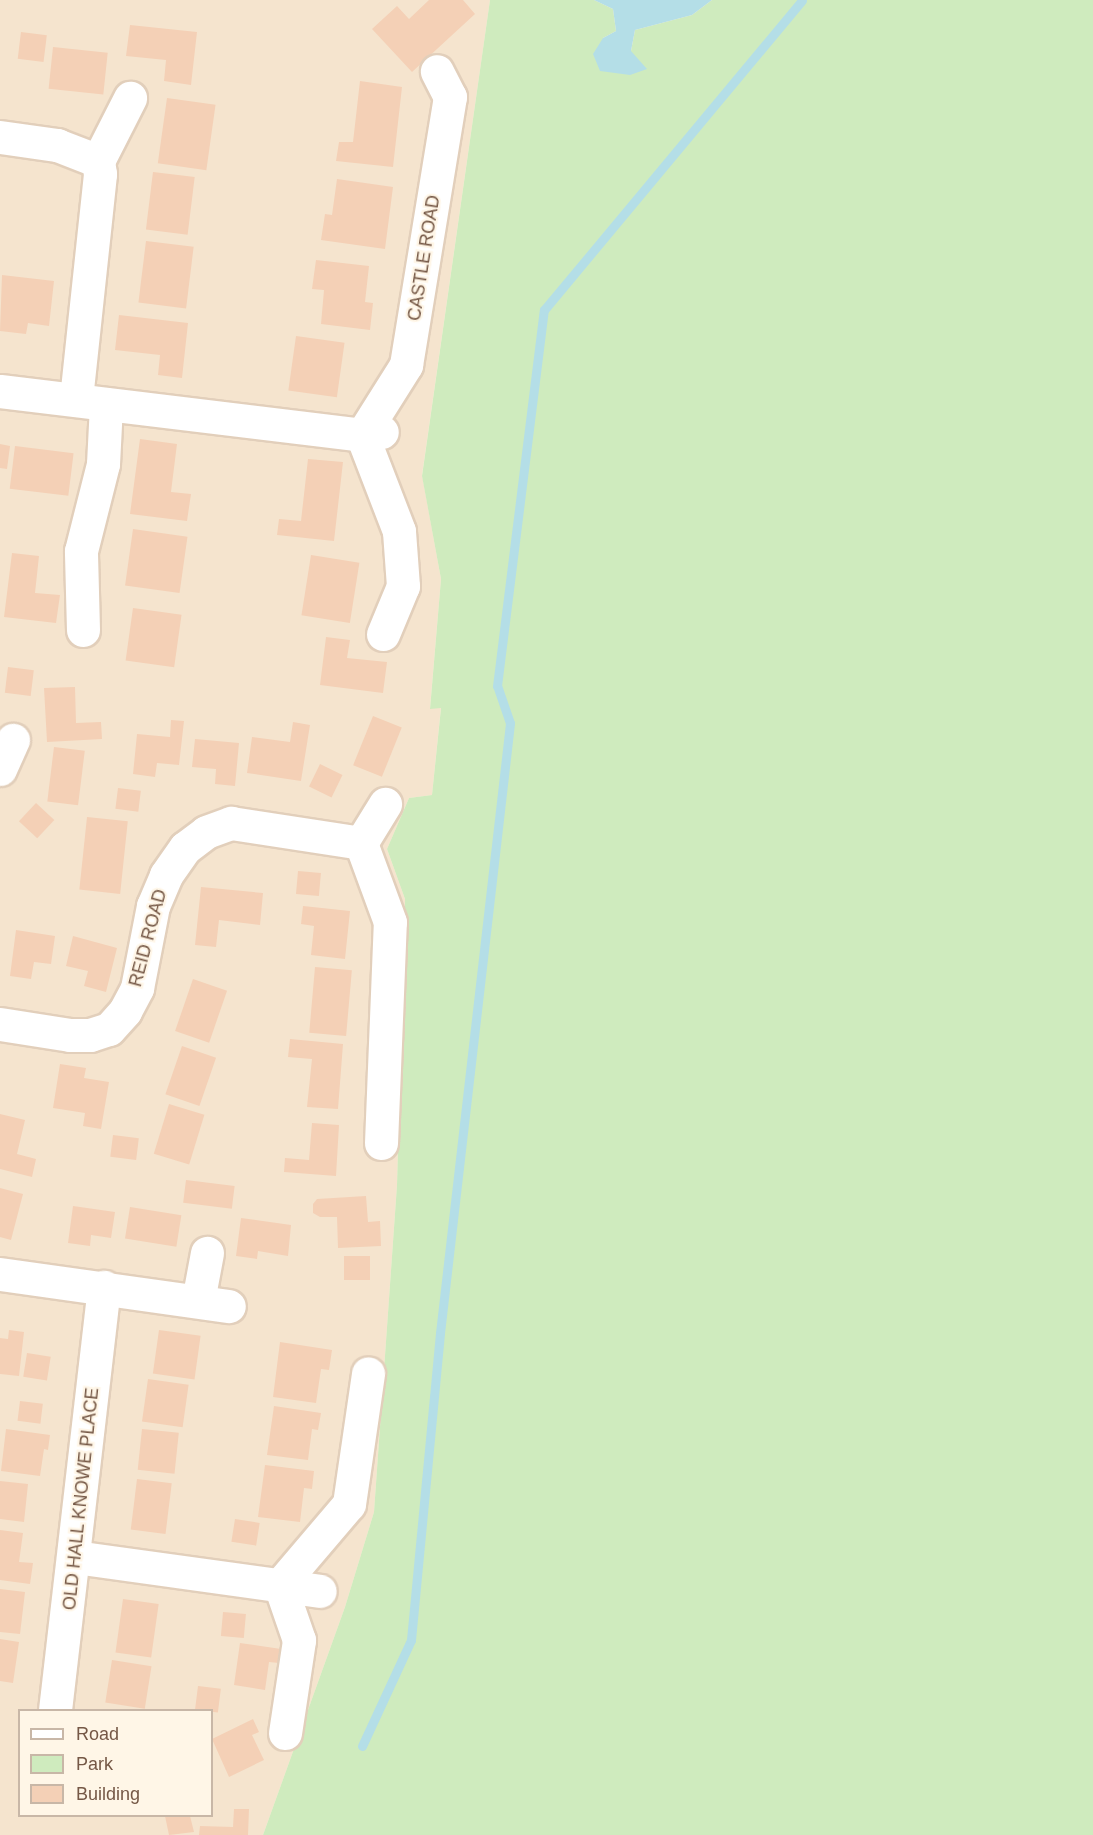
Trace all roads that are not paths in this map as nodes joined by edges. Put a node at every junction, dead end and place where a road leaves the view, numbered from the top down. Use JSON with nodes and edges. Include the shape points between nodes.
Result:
{"nodes":[{"id":1,"x":437,"y":71,"type":"dead end"},
{"id":2,"x":130,"y":99,"type":"dead end"},
{"id":3,"x":0,"y":137,"type":"edge"},
{"id":4,"x":98,"y":162,"type":"junction"},
{"id":5,"x":0,"y":391,"type":"edge"},
{"id":6,"x":91,"y":402,"type":"junction"},
{"id":7,"x":374,"y":434,"type":"junction"},
{"id":8,"x":82,"y":630,"type":"dead end"},
{"id":9,"x":383,"y":634,"type":"dead end"},
{"id":10,"x":385,"y":804,"type":"dead end"},
{"id":11,"x":361,"y":843,"type":"junction"},
{"id":12,"x":0,"y":1024,"type":"edge"},
{"id":13,"x":381,"y":1143,"type":"dead end"},
{"id":14,"x":207,"y":1253,"type":"dead end"},
{"id":15,"x":0,"y":1274,"type":"edge"},
{"id":16,"x":104,"y":1287,"type":"junction"},
{"id":17,"x":368,"y":1374,"type":"dead end"},
{"id":18,"x":75,"y":1557,"type":"junction"},
{"id":19,"x":280,"y":1586,"type":"junction"},
{"id":20,"x":320,"y":1591,"type":"dead end"},
{"id":21,"x":55,"y":1709,"type":"edge"},
{"id":22,"x":285,"y":1733,"type":"dead end"}],
"edges":[{"from":1,"to":7,"type":"street","name":"CASTLE ROAD","via":[[450,97],[406,365]]},
{"from":2,"to":4,"type":"street"},
{"from":3,"to":4,"type":"street","via":[[57,145]]},
{"from":4,"to":6,"type":"street"},
{"from":5,"to":6,"type":"street"},
{"from":6,"to":7,"type":"street"},
{"from":6,"to":8,"type":"street","via":[[103,464],[81,551]]},
{"from":7,"to":9,"type":"street","via":[[399,531],[403,586]]},
{"from":10,"to":11,"type":"street"},
{"from":11,"to":12,"type":"street","name":"REID ROAD","via":[[231,823],[206,832],[185,848],[166,875],[153,906],[137,988],[125,1011],[109,1029],[90,1035],[70,1035]]},
{"from":11,"to":13,"type":"street","via":[[390,922]]},
{"from":14,"to":16,"type":"street","via":[[213,1304]]},
{"from":15,"to":16,"type":"street"},
{"from":16,"to":18,"type":"street","name":"OLD HALL KNOWE PLACE"},
{"from":17,"to":19,"type":"street","via":[[349,1504]]},
{"from":18,"to":19,"type":"street"},
{"from":18,"to":21,"type":"street","name":"OLD HALL KNOWE PLACE"},
{"from":19,"to":20,"type":"street"},
{"from":19,"to":22,"type":"street","via":[[299,1640]]}]}
